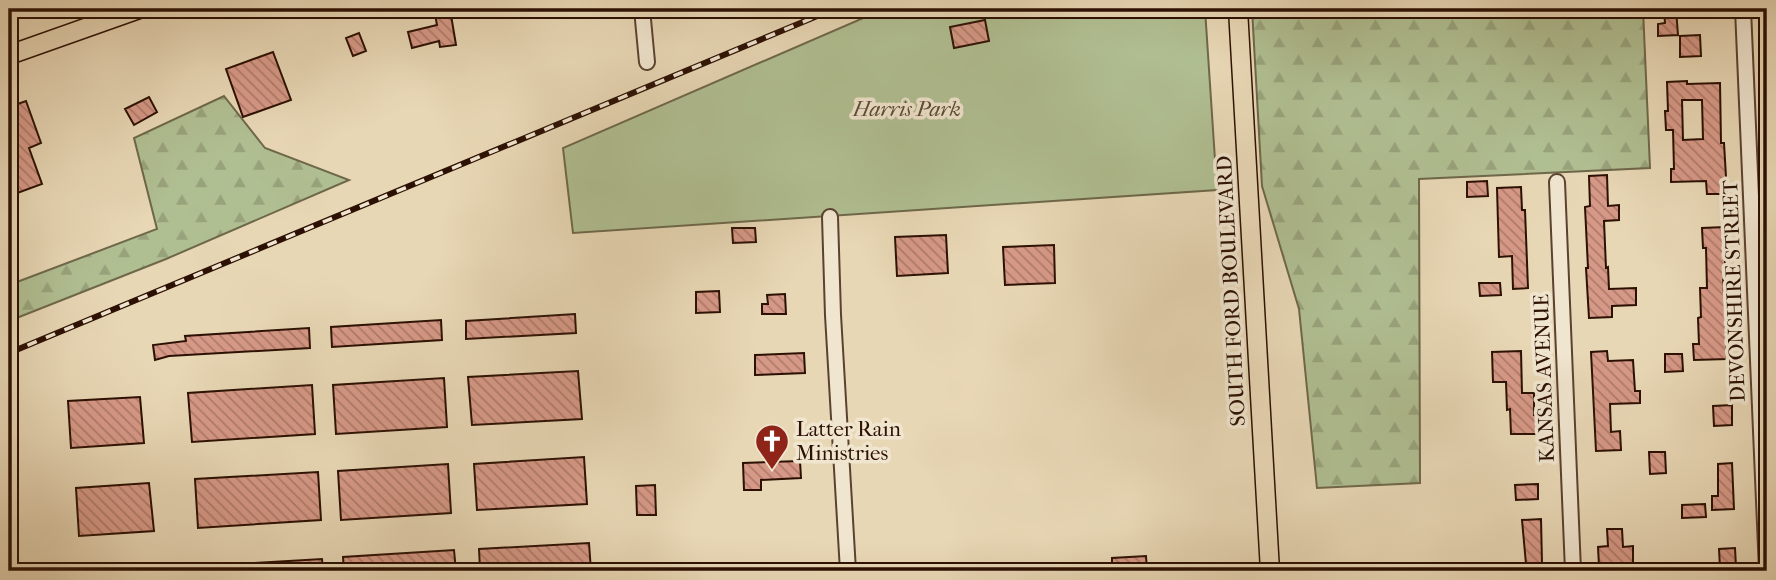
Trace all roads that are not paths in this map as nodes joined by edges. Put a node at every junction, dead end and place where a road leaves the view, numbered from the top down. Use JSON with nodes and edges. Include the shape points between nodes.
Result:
{"nodes":[{"id":1,"x":139,"y":9,"type":"edge"},
{"id":2,"x":642,"y":9,"type":"edge"},
{"id":3,"x":1238,"y":9,"type":"edge"},
{"id":4,"x":1743,"y":9,"type":"edge"},
{"id":5,"x":9,"y":55,"type":"edge"},
{"id":6,"x":647,"y":62,"type":"dead end"},
{"id":7,"x":1557,"y":183,"type":"dead end"},
{"id":8,"x":830,"y":217,"type":"dead end"},
{"id":9,"x":848,"y":571,"type":"edge"},
{"id":10,"x":1270,"y":571,"type":"edge"},
{"id":11,"x":1573,"y":571,"type":"edge"},
{"id":12,"x":1767,"y":571,"type":"edge"}],
"edges":[{"from":1,"to":5,"type":"main road"},
{"from":2,"to":6,"type":"street"},
{"from":3,"to":10,"type":"main road","name":"SOUTH FORD BOULEVARD"},
{"from":4,"to":12,"type":"street","name":"DEVONSHIRE STREET"},
{"from":7,"to":11,"type":"street","name":"KANSAS AVENUE"},
{"from":8,"to":9,"type":"street"}]}
